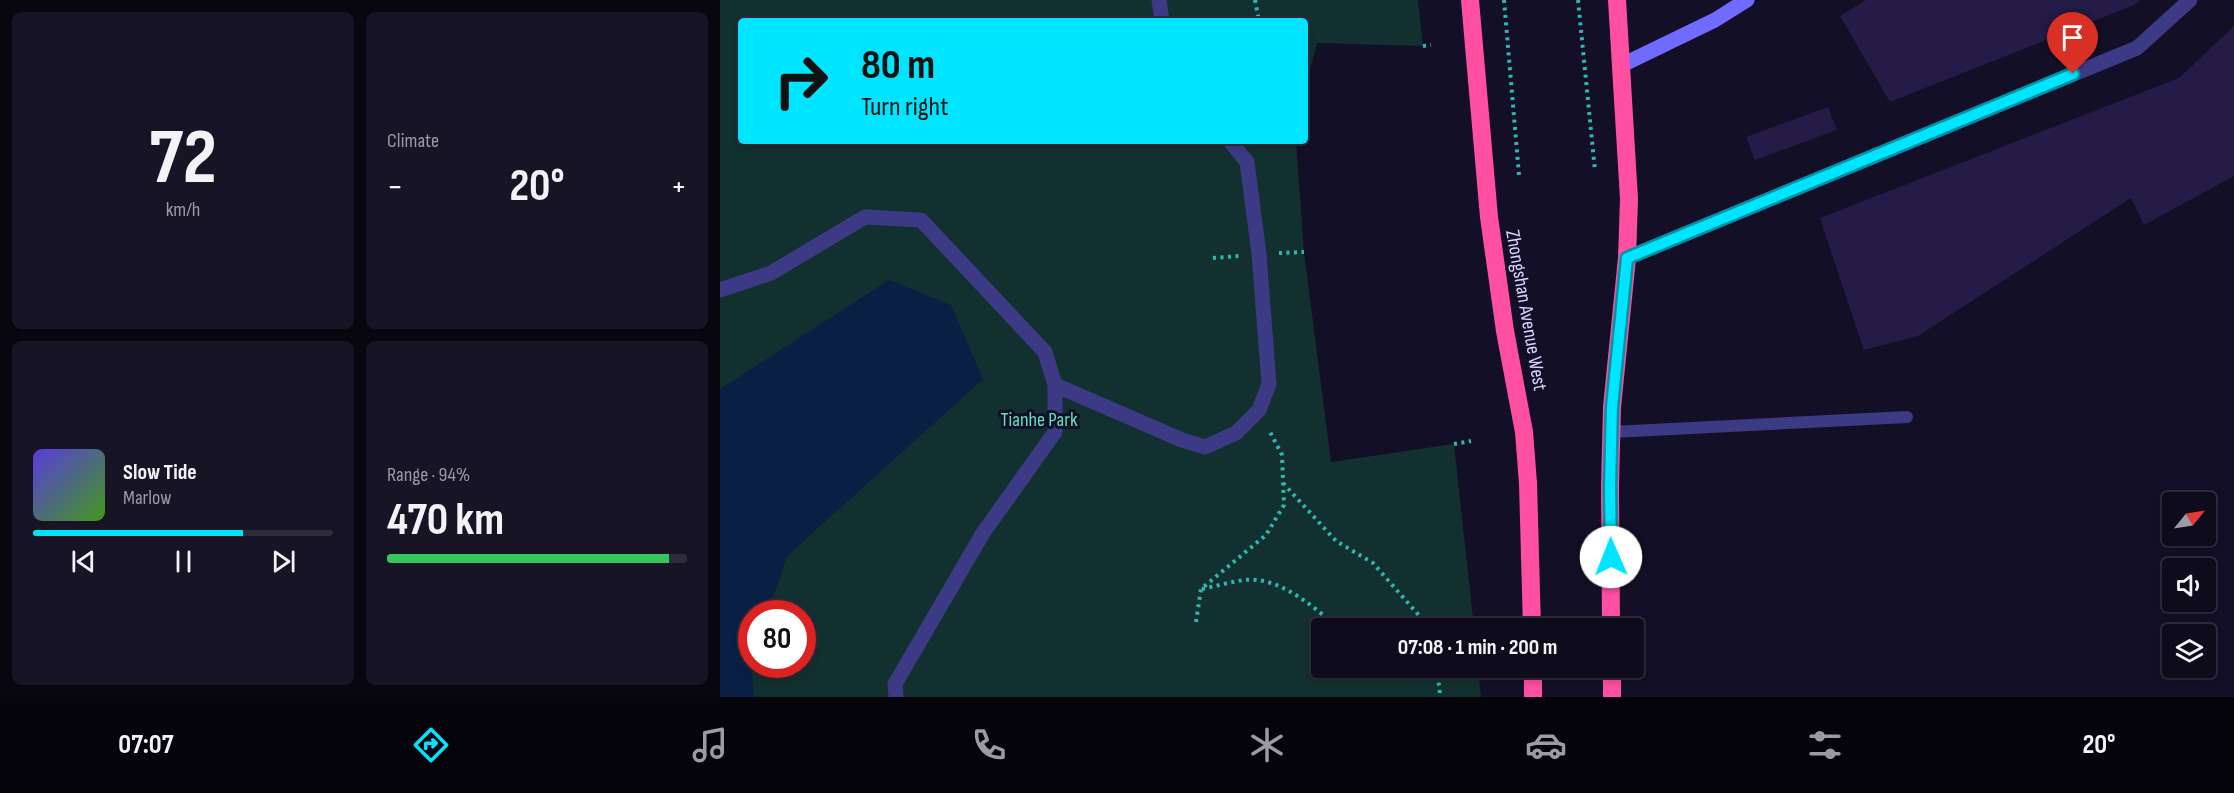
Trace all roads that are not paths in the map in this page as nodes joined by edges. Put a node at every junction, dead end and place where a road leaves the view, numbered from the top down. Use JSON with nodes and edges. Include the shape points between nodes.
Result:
{"nodes":[{"id":1,"x":1159,"y":0,"type":"edge"},
{"id":2,"x":1470,"y":0,"type":"edge"},
{"id":3,"x":1617,"y":0,"type":"edge"},
{"id":4,"x":1747,"y":0,"type":"edge"},
{"id":5,"x":2190,"y":0,"type":"edge"},
{"id":6,"x":1162,"y":18,"type":"edge"},
{"id":7,"x":1620,"y":66,"type":"junction"},
{"id":8,"x":1232,"y":144,"type":"edge"},
{"id":9,"x":1627,"y":258,"type":"junction"},
{"id":10,"x":720,"y":290,"type":"edge"},
{"id":11,"x":1055,"y":385,"type":"junction"},
{"id":12,"x":1907,"y":417,"type":"dead end"},
{"id":13,"x":1612,"y":432,"type":"junction"},
{"id":14,"x":1532,"y":618,"type":"edge"},
{"id":15,"x":1611,"y":618,"type":"edge"},
{"id":16,"x":1533,"y":678,"type":"edge"},
{"id":17,"x":1612,"y":678,"type":"edge"},
{"id":18,"x":896,"y":697,"type":"edge"},
{"id":19,"x":1533,"y":697,"type":"edge"},
{"id":20,"x":1612,"y":697,"type":"edge"}],
"edges":[{"from":1,"to":6,"type":"street"},
{"from":2,"to":14,"type":"highway","name":"Zhongshan Avenue West","via":[[1489,217],[1524,432]]},
{"from":3,"to":7,"type":"highway"},
{"from":4,"to":7,"type":"street"},
{"from":5,"to":9,"type":"street","via":[[2137,48]]},
{"from":7,"to":9,"type":"highway","via":[[1629,199]]},
{"from":8,"to":11,"type":"street","via":[[1247,162],[1259,254],[1269,384],[1259,410],[1236,433],[1205,447],[1182,441]]},
{"from":9,"to":13,"type":"highway"},
{"from":10,"to":11,"type":"street","via":[[771,273],[865,217],[921,220],[1045,352]]},
{"from":11,"to":18,"type":"street","via":[[1055,432],[983,533],[895,684]]},
{"from":12,"to":13,"type":"lane"},
{"from":13,"to":15,"type":"highway"},
{"from":16,"to":19,"type":"highway"},
{"from":17,"to":20,"type":"highway"}]}
